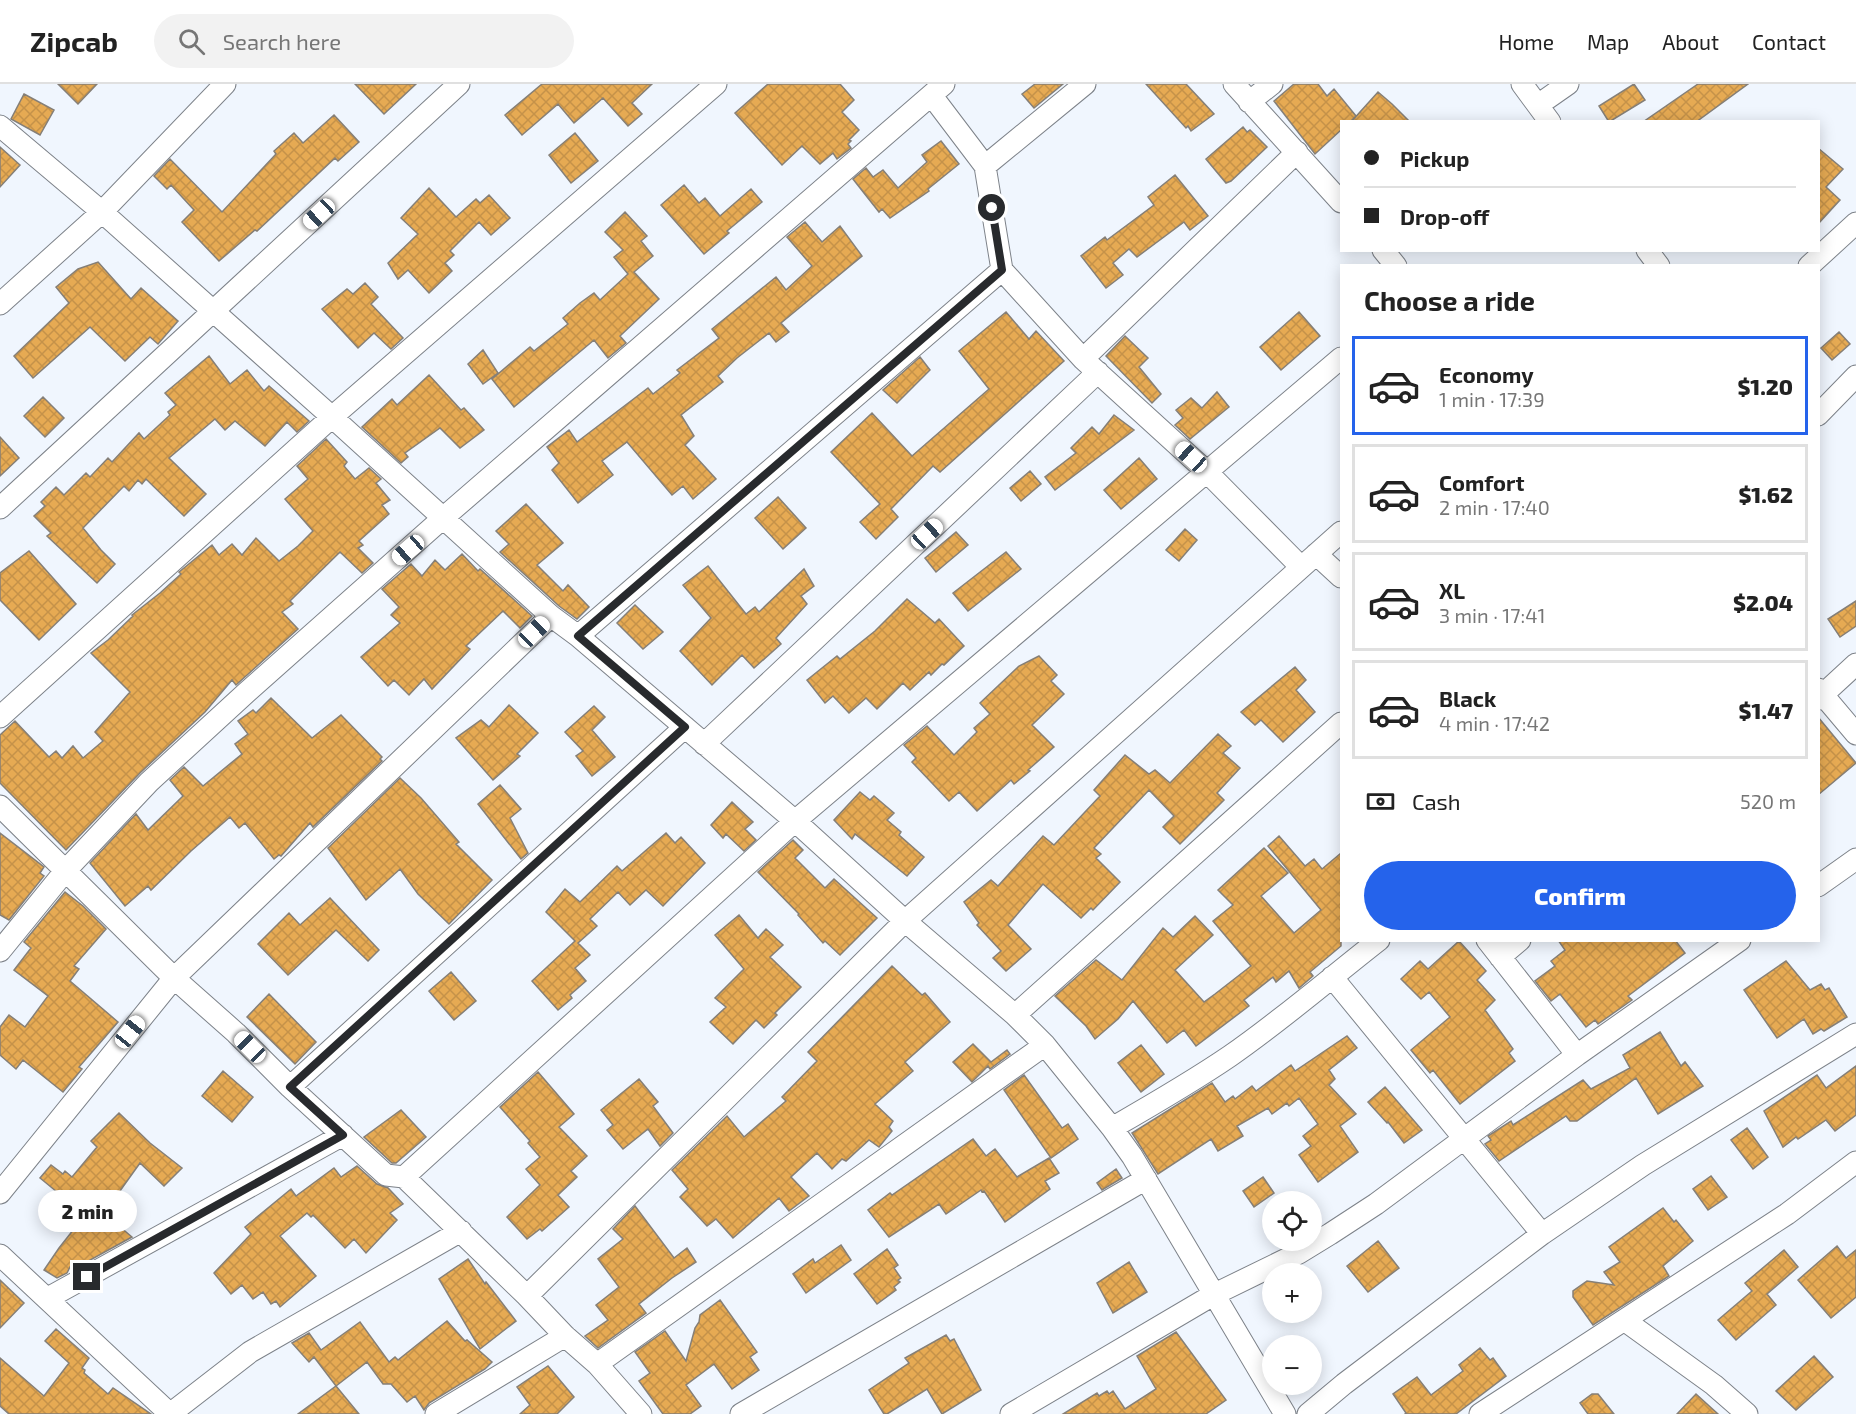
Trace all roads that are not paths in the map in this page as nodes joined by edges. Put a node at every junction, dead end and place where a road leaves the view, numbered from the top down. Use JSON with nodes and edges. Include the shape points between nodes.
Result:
{"nodes":[{"id":1,"x":225,"y":84,"type":"edge"},
{"id":2,"x":459,"y":84,"type":"edge"},
{"id":3,"x":716,"y":84,"type":"edge"},
{"id":4,"x":1084,"y":84,"type":"edge"},
{"id":5,"x":1234,"y":84,"type":"edge"},
{"id":6,"x":1272,"y":84,"type":"edge"},
{"id":7,"x":1522,"y":84,"type":"edge"},
{"id":8,"x":1568,"y":84,"type":"edge"},
{"id":9,"x":938,"y":90,"type":"edge"},
{"id":10,"x":1249,"y":102,"type":"junction"},
{"id":11,"x":1544,"y":113,"type":"edge"},
{"id":12,"x":0,"y":126,"type":"edge"},
{"id":13,"x":1297,"y":152,"type":"junction"},
{"id":14,"x":985,"y":166,"type":"junction"},
{"id":15,"x":1340,"y":201,"type":"edge"},
{"id":16,"x":102,"y":212,"type":"junction"},
{"id":17,"x":1856,"y":223,"type":"edge"},
{"id":18,"x":1385,"y":252,"type":"edge"},
{"id":19,"x":1394,"y":264,"type":"edge"},
{"id":20,"x":1811,"y":264,"type":"edge"},
{"id":21,"x":1002,"y":270,"type":"junction"},
{"id":22,"x":1,"y":301,"type":"edge"},
{"id":23,"x":213,"y":312,"type":"junction"},
{"id":24,"x":1340,"y":359,"type":"edge"},
{"id":25,"x":1091,"y":365,"type":"junction"},
{"id":26,"x":1856,"y":376,"type":"edge"},
{"id":27,"x":1820,"y":413,"type":"edge"},
{"id":28,"x":332,"y":417,"type":"junction"},
{"id":29,"x":1206,"y":471,"type":"junction"},
{"id":30,"x":0,"y":508,"type":"edge"},
{"id":31,"x":443,"y":518,"type":"junction"},
{"id":32,"x":1340,"y":533,"type":"edge"},
{"id":33,"x":1309,"y":561,"type":"junction"},
{"id":34,"x":1340,"y":576,"type":"edge"},
{"id":35,"x":551,"y":616,"type":"junction"},
{"id":36,"x":578,"y":636,"type":"junction"},
{"id":37,"x":1856,"y":664,"type":"edge"},
{"id":38,"x":1820,"y":694,"type":"edge"},
{"id":39,"x":0,"y":717,"type":"edge"},
{"id":40,"x":1340,"y":724,"type":"edge"},
{"id":41,"x":685,"y":727,"type":"junction"},
{"id":42,"x":1856,"y":734,"type":"edge"},
{"id":43,"x":704,"y":744,"type":"junction"},
{"id":44,"x":0,"y":807,"type":"edge"},
{"id":45,"x":795,"y":820,"type":"junction"},
{"id":46,"x":1856,"y":859,"type":"edge"},
{"id":47,"x":66,"y":870,"type":"junction"},
{"id":48,"x":1820,"y":885,"type":"edge"},
{"id":49,"x":905,"y":921,"type":"junction"},
{"id":50,"x":1376,"y":942,"type":"edge"},
{"id":51,"x":1514,"y":942,"type":"edge"},
{"id":52,"x":1737,"y":942,"type":"edge"},
{"id":53,"x":1493,"y":949,"type":"edge"},
{"id":54,"x":0,"y":951,"type":"edge"},
{"id":55,"x":1332,"y":977,"type":"junction"},
{"id":56,"x":174,"y":978,"type":"junction"},
{"id":57,"x":1015,"y":1015,"type":"junction"},
{"id":58,"x":1856,"y":1034,"type":"edge"},
{"id":59,"x":1045,"y":1046,"type":"junction"},
{"id":60,"x":1577,"y":1055,"type":"junction"},
{"id":61,"x":290,"y":1087,"type":"junction"},
{"id":62,"x":1112,"y":1128,"type":"junction"},
{"id":63,"x":343,"y":1135,"type":"junction"},
{"id":64,"x":1465,"y":1138,"type":"junction"},
{"id":65,"x":1856,"y":1162,"type":"edge"},
{"id":66,"x":404,"y":1177,"type":"junction"},
{"id":67,"x":1146,"y":1179,"type":"junction"},
{"id":68,"x":0,"y":1192,"type":"edge"},
{"id":69,"x":461,"y":1232,"type":"junction"},
{"id":70,"x":1542,"y":1234,"type":"junction"},
{"id":71,"x":0,"y":1255,"type":"edge"},
{"id":72,"x":527,"y":1296,"type":"junction"},
{"id":73,"x":1214,"y":1296,"type":"junction"},
{"id":74,"x":48,"y":1299,"type":"junction"},
{"id":75,"x":1624,"y":1320,"type":"junction"},
{"id":76,"x":565,"y":1336,"type":"junction"},
{"id":77,"x":597,"y":1364,"type":"junction"},
{"id":78,"x":170,"y":1414,"type":"edge"},
{"id":79,"x":436,"y":1414,"type":"edge"},
{"id":80,"x":641,"y":1414,"type":"edge"},
{"id":81,"x":741,"y":1414,"type":"edge"},
{"id":82,"x":1011,"y":1414,"type":"edge"},
{"id":83,"x":1285,"y":1414,"type":"edge"},
{"id":84,"x":1308,"y":1414,"type":"edge"},
{"id":85,"x":1480,"y":1414,"type":"edge"},
{"id":86,"x":1748,"y":1414,"type":"edge"}],
"edges":[{"from":1,"to":16,"type":"street"},
{"from":2,"to":23,"type":"street"},
{"from":3,"to":28,"type":"street"},
{"from":4,"to":14,"type":"street"},
{"from":5,"to":10,"type":"street"},
{"from":6,"to":10,"type":"street"},
{"from":7,"to":11,"type":"street"},
{"from":8,"to":11,"type":"street"},
{"from":9,"to":14,"type":"street"},
{"from":9,"to":31,"type":"street"},
{"from":10,"to":13,"type":"street"},
{"from":12,"to":16,"type":"street"},
{"from":13,"to":15,"type":"street"},
{"from":13,"to":25,"type":"street"},
{"from":14,"to":21,"type":"street"},
{"from":16,"to":22,"type":"street"},
{"from":16,"to":23,"type":"street"},
{"from":17,"to":20,"type":"street"},
{"from":18,"to":19,"type":"street"},
{"from":21,"to":25,"type":"street"},
{"from":21,"to":36,"type":"street"},
{"from":23,"to":28,"type":"street"},
{"from":23,"to":30,"type":"street"},
{"from":24,"to":29,"type":"street"},
{"from":25,"to":29,"type":"street"},
{"from":25,"to":43,"type":"street"},
{"from":26,"to":27,"type":"street"},
{"from":28,"to":31,"type":"street"},
{"from":28,"to":39,"type":"street"},
{"from":29,"to":33,"type":"street"},
{"from":29,"to":45,"type":"street"},
{"from":31,"to":35,"type":"street"},
{"from":31,"to":47,"type":"street","via":[[149,782]]},
{"from":32,"to":33,"type":"street"},
{"from":33,"to":34,"type":"street"},
{"from":33,"to":49,"type":"street"},
{"from":35,"to":36,"type":"street"},
{"from":35,"to":56,"type":"street"},
{"from":36,"to":41,"type":"street"},
{"from":37,"to":38,"type":"street"},
{"from":38,"to":42,"type":"street"},
{"from":40,"to":57,"type":"street"},
{"from":41,"to":43,"type":"street"},
{"from":41,"to":61,"type":"street"},
{"from":43,"to":45,"type":"street"},
{"from":44,"to":47,"type":"street"},
{"from":45,"to":49,"type":"street"},
{"from":45,"to":66,"type":"street"},
{"from":46,"to":48,"type":"street"},
{"from":47,"to":54,"type":"street"},
{"from":47,"to":56,"type":"street"},
{"from":49,"to":57,"type":"street"},
{"from":49,"to":72,"type":"street"},
{"from":50,"to":55,"type":"street"},
{"from":51,"to":53,"type":"street"},
{"from":52,"to":60,"type":"street"},
{"from":53,"to":60,"type":"street"},
{"from":55,"to":62,"type":"street","via":[[1232,1055]]},
{"from":55,"to":64,"type":"street"},
{"from":56,"to":61,"type":"street"},
{"from":56,"to":68,"type":"street"},
{"from":57,"to":59,"type":"street"},
{"from":58,"to":70,"type":"street","via":[[1643,1165]]},
{"from":59,"to":62,"type":"street"},
{"from":59,"to":77,"type":"street"},
{"from":60,"to":64,"type":"street"},
{"from":61,"to":63,"type":"street"},
{"from":62,"to":67,"type":"street"},
{"from":63,"to":66,"type":"street","via":[[386,1175]]},
{"from":63,"to":74,"type":"street"},
{"from":64,"to":70,"type":"street"},
{"from":64,"to":73,"type":"street","via":[[1330,1234]]},
{"from":65,"to":75,"type":"street","via":[[1786,1214]]},
{"from":66,"to":69,"type":"street"},
{"from":67,"to":73,"type":"street"},
{"from":67,"to":81,"type":"street"},
{"from":69,"to":72,"type":"street"},
{"from":69,"to":78,"type":"street","via":[[250,1352]]},
{"from":70,"to":84,"type":"street"},
{"from":71,"to":74,"type":"street"},
{"from":72,"to":76,"type":"street"},
{"from":73,"to":82,"type":"street"},
{"from":73,"to":83,"type":"street"},
{"from":74,"to":78,"type":"street"},
{"from":75,"to":85,"type":"street"},
{"from":75,"to":86,"type":"street"},
{"from":76,"to":77,"type":"street"},
{"from":76,"to":79,"type":"street"},
{"from":77,"to":80,"type":"street"}]}
